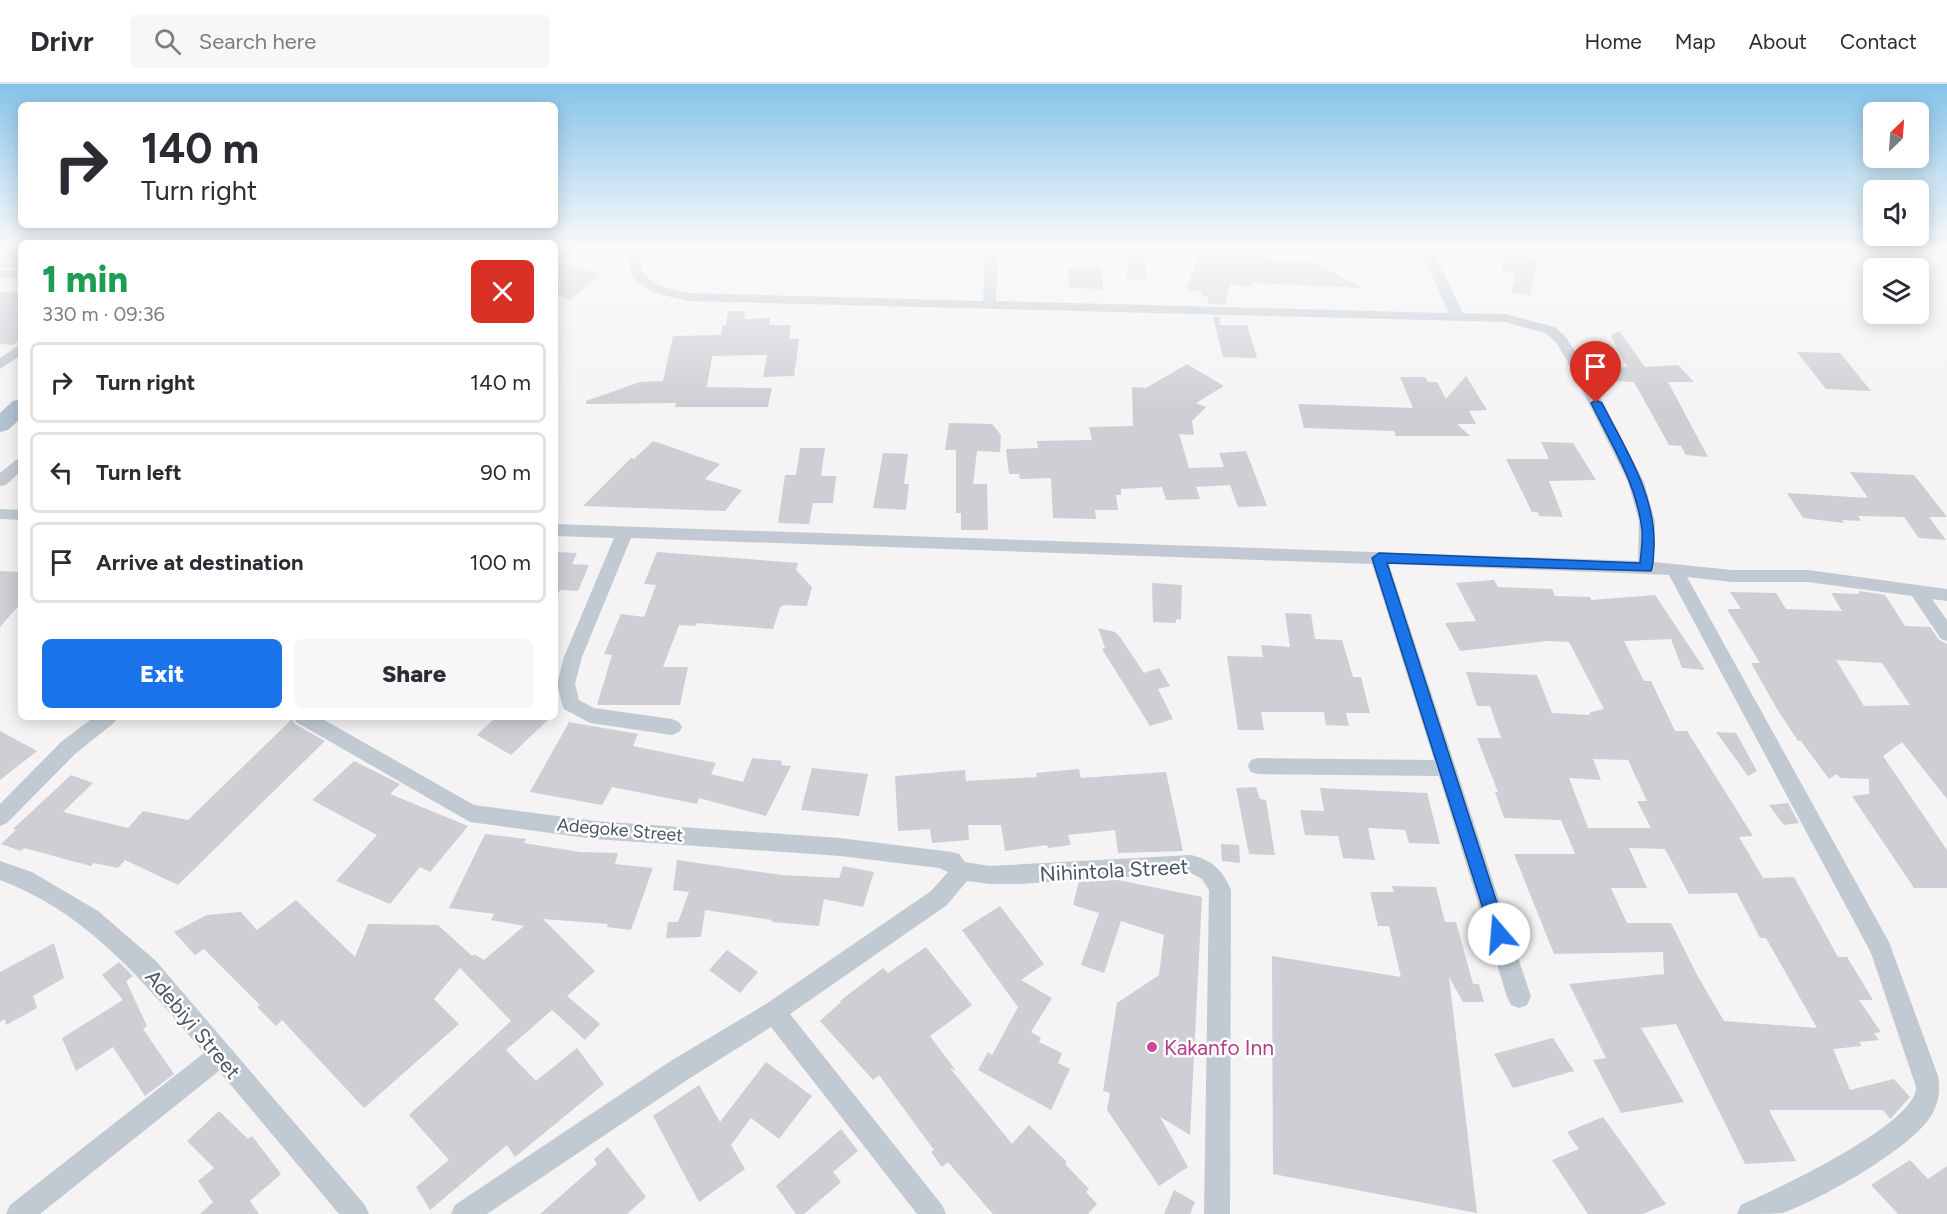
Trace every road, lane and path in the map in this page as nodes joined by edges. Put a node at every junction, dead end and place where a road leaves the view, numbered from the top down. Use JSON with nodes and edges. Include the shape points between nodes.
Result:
{"nodes":[{"id":1,"x":926,"y":302,"type":"edge"},
{"id":2,"x":1451,"y":302,"type":"edge"},
{"id":3,"x":989,"y":303,"type":"joint"},
{"id":4,"x":1458,"y":317,"type":"junction"},
{"id":5,"x":18,"y":350,"type":"edge"},
{"id":6,"x":0,"y":365,"type":"edge"},
{"id":7,"x":18,"y":387,"type":"edge"},
{"id":8,"x":0,"y":402,"type":"edge"},
{"id":9,"x":18,"y":409,"type":"edge"},
{"id":10,"x":0,"y":424,"type":"edge"},
{"id":11,"x":18,"y":466,"type":"edge"},
{"id":12,"x":0,"y":482,"type":"edge"},
{"id":13,"x":0,"y":514,"type":"edge"},
{"id":14,"x":18,"y":515,"type":"edge"},
{"id":15,"x":558,"y":530,"type":"edge"},
{"id":16,"x":625,"y":532,"type":"junction"},
{"id":17,"x":1379,"y":558,"type":"junction"},
{"id":18,"x":1646,"y":567,"type":"junction"},
{"id":19,"x":1675,"y":570,"type":"junction"},
{"id":20,"x":1918,"y":592,"type":"junction"},
{"id":21,"x":1947,"y":595,"type":"edge"},
{"id":22,"x":1947,"y":634,"type":"edge"},
{"id":23,"x":104,"y":720,"type":"edge"},
{"id":24,"x":308,"y":720,"type":"edge"},
{"id":25,"x":672,"y":727,"type":"dead end"},
{"id":26,"x":1258,"y":766,"type":"dead end"},
{"id":27,"x":1446,"y":768,"type":"junction"},
{"id":28,"x":0,"y":817,"type":"edge"},
{"id":29,"x":0,"y":870,"type":"edge"},
{"id":30,"x":959,"y":870,"type":"junction"},
{"id":31,"x":1519,"y":997,"type":"dead end"},
{"id":32,"x":774,"y":1012,"type":"junction"},
{"id":33,"x":219,"y":1054,"type":"junction"},
{"id":34,"x":19,"y":1214,"type":"edge"},
{"id":35,"x":356,"y":1214,"type":"edge"},
{"id":36,"x":464,"y":1214,"type":"edge"},
{"id":37,"x":933,"y":1214,"type":"edge"},
{"id":38,"x":1217,"y":1214,"type":"edge"},
{"id":39,"x":1750,"y":1214,"type":"edge"}],
"edges":[{"from":1,"to":3,"type":"street"},
{"from":2,"to":4,"type":"street"},
{"from":3,"to":4,"type":"street"},
{"from":4,"to":18,"type":"street","via":[[1528,322],[1550,330],[1561,340],[1636,482],[1647,520]]},
{"from":5,"to":6,"type":"street"},
{"from":7,"to":8,"type":"main road"},
{"from":9,"to":10,"type":"main road"},
{"from":11,"to":12,"type":"street"},
{"from":13,"to":14,"type":"street"},
{"from":15,"to":16,"type":"street"},
{"from":16,"to":17,"type":"street"},
{"from":16,"to":25,"type":"street","via":[[573,657],[566,684],[568,694],[571,704],[590,716]]},
{"from":17,"to":18,"type":"street"},
{"from":17,"to":27,"type":"street"},
{"from":18,"to":19,"type":"street"},
{"from":19,"to":20,"type":"street","via":[[1732,576],[1808,576]]},
{"from":19,"to":39,"type":"street","via":[[1881,949],[1926,1076],[1929,1095],[1917,1116],[1885,1142],[1787,1199]]},
{"from":20,"to":21,"type":"street"},
{"from":20,"to":22,"type":"street"},
{"from":23,"to":28,"type":"street","via":[[68,748]]},
{"from":24,"to":30,"type":"street","name":"Adegoke Street","via":[[470,813],[595,830],[840,847],[952,861]]},
{"from":26,"to":27,"type":"street"},
{"from":27,"to":31,"type":"street"},
{"from":29,"to":33,"type":"street","name":"Adebiyi Street","via":[[24,879],[90,918],[148,969]]},
{"from":30,"to":32,"type":"street","via":[[957,880],[939,898]]},
{"from":30,"to":38,"type":"street","name":"Nihintola Street","via":[[1019,875],[1191,864],[1216,877],[1220,890]]},
{"from":32,"to":36,"type":"street"},
{"from":32,"to":37,"type":"street"},
{"from":33,"to":34,"type":"street"},
{"from":33,"to":35,"type":"street","name":"Adebiyi Street"}]}
